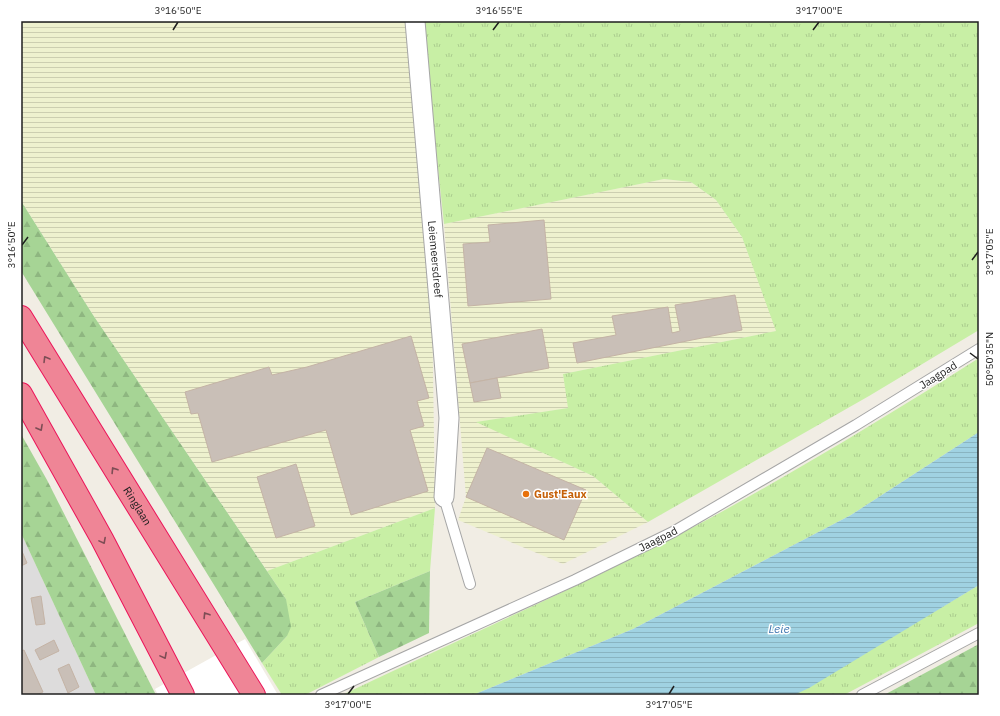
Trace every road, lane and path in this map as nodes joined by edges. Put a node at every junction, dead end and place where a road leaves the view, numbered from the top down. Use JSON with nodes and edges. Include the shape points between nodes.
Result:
{"nodes":[{"id":1,"x":415,"y":21,"type":"edge"},
{"id":2,"x":21,"y":317,"type":"edge"},
{"id":3,"x":979,"y":349,"type":"edge"},
{"id":4,"x":21,"y":394,"type":"edge"},
{"id":5,"x":444,"y":497,"type":"joint"},
{"id":6,"x":470,"y":584,"type":"dead end"},
{"id":7,"x":979,"y":632,"type":"edge"},
{"id":8,"x":226,"y":648,"type":"junction"},
{"id":9,"x":182,"y":689,"type":"edge"},
{"id":10,"x":245,"y":695,"type":"edge"},
{"id":11,"x":254,"y":695,"type":"edge"},
{"id":12,"x":321,"y":695,"type":"edge"},
{"id":13,"x":862,"y":695,"type":"edge"}],
"edges":[{"from":1,"to":5,"type":"street","name":"Leiemeersdreef","via":[[449,418]]},
{"from":8,"to":2,"type":"highway","name":"Ringlaan","one_way":true},
{"from":3,"to":12,"type":"lane","name":"Jaagpad","via":[[673,532],[547,593]]},
{"from":4,"to":9,"type":"highway","one_way":true},
{"from":5,"to":6,"type":"lane"},
{"from":7,"to":13,"type":"lane"},
{"from":8,"to":10,"type":"lane"},
{"from":8,"to":11,"type":"highway","name":"Ringlaan"}]}
